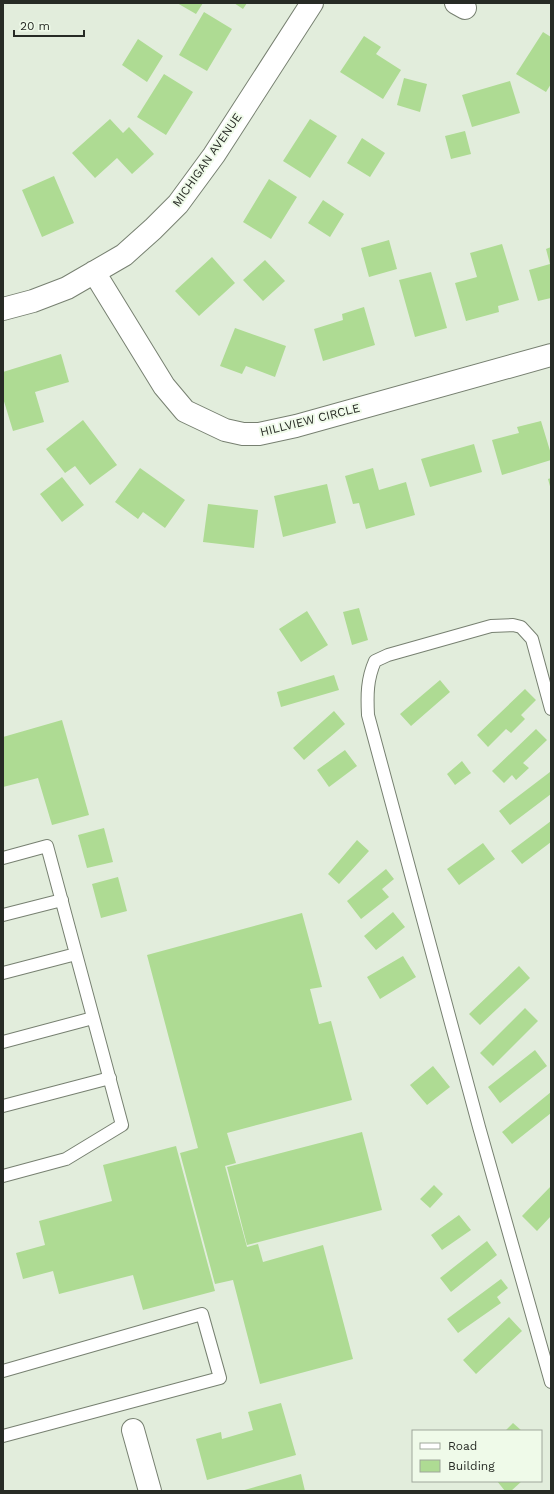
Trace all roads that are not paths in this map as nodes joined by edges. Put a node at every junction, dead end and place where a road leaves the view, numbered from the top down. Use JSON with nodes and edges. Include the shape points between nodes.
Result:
{"nodes":[{"id":1,"x":312,"y":3,"type":"edge"},
{"id":2,"x":94,"y":272,"type":"junction"},
{"id":3,"x":3,"y":309,"type":"edge"},
{"id":4,"x":551,"y":355,"type":"edge"},
{"id":5,"x":551,"y":709,"type":"edge"},
{"id":6,"x":3,"y":858,"type":"edge"},
{"id":7,"x":62,"y":900,"type":"junction"},
{"id":8,"x":3,"y":914,"type":"edge"},
{"id":9,"x":76,"y":954,"type":"junction"},
{"id":10,"x":3,"y":973,"type":"edge"},
{"id":11,"x":94,"y":1018,"type":"junction"},
{"id":12,"x":3,"y":1042,"type":"edge"},
{"id":13,"x":110,"y":1078,"type":"junction"},
{"id":14,"x":3,"y":1106,"type":"edge"},
{"id":15,"x":3,"y":1176,"type":"edge"},
{"id":16,"x":3,"y":1371,"type":"edge"},
{"id":17,"x":551,"y":1382,"type":"edge"},
{"id":18,"x":133,"y":1430,"type":"dead end"},
{"id":19,"x":3,"y":1436,"type":"edge"},
{"id":20,"x":150,"y":1491,"type":"edge"}],
"edges":[{"from":1,"to":2,"type":"street","name":"MICHIGAN AVENUE","via":[[214,155],[178,204],[124,255]]},
{"from":2,"to":3,"type":"street","name":"MICHIGAN AVENUE","via":[[60,291],[33,302]]},
{"from":2,"to":4,"type":"street","name":"HILLVIEW CIRCLE","via":[[164,386],[186,411],[225,430],[243,434],[258,434],[296,426]]},
{"from":5,"to":17,"type":"lane","via":[[532,639],[521,627],[513,625],[491,626],[388,655],[375,661],[366,690],[368,715]]},
{"from":6,"to":7,"type":"lane","via":[[47,846]]},
{"from":7,"to":8,"type":"lane"},
{"from":7,"to":9,"type":"lane"},
{"from":9,"to":10,"type":"lane"},
{"from":9,"to":11,"type":"lane"},
{"from":11,"to":12,"type":"lane"},
{"from":11,"to":13,"type":"lane"},
{"from":13,"to":14,"type":"lane"},
{"from":13,"to":15,"type":"lane","via":[[122,1125],[66,1159]]},
{"from":16,"to":19,"type":"lane","via":[[202,1314],[220,1378]]},
{"from":18,"to":20,"type":"street"}]}
